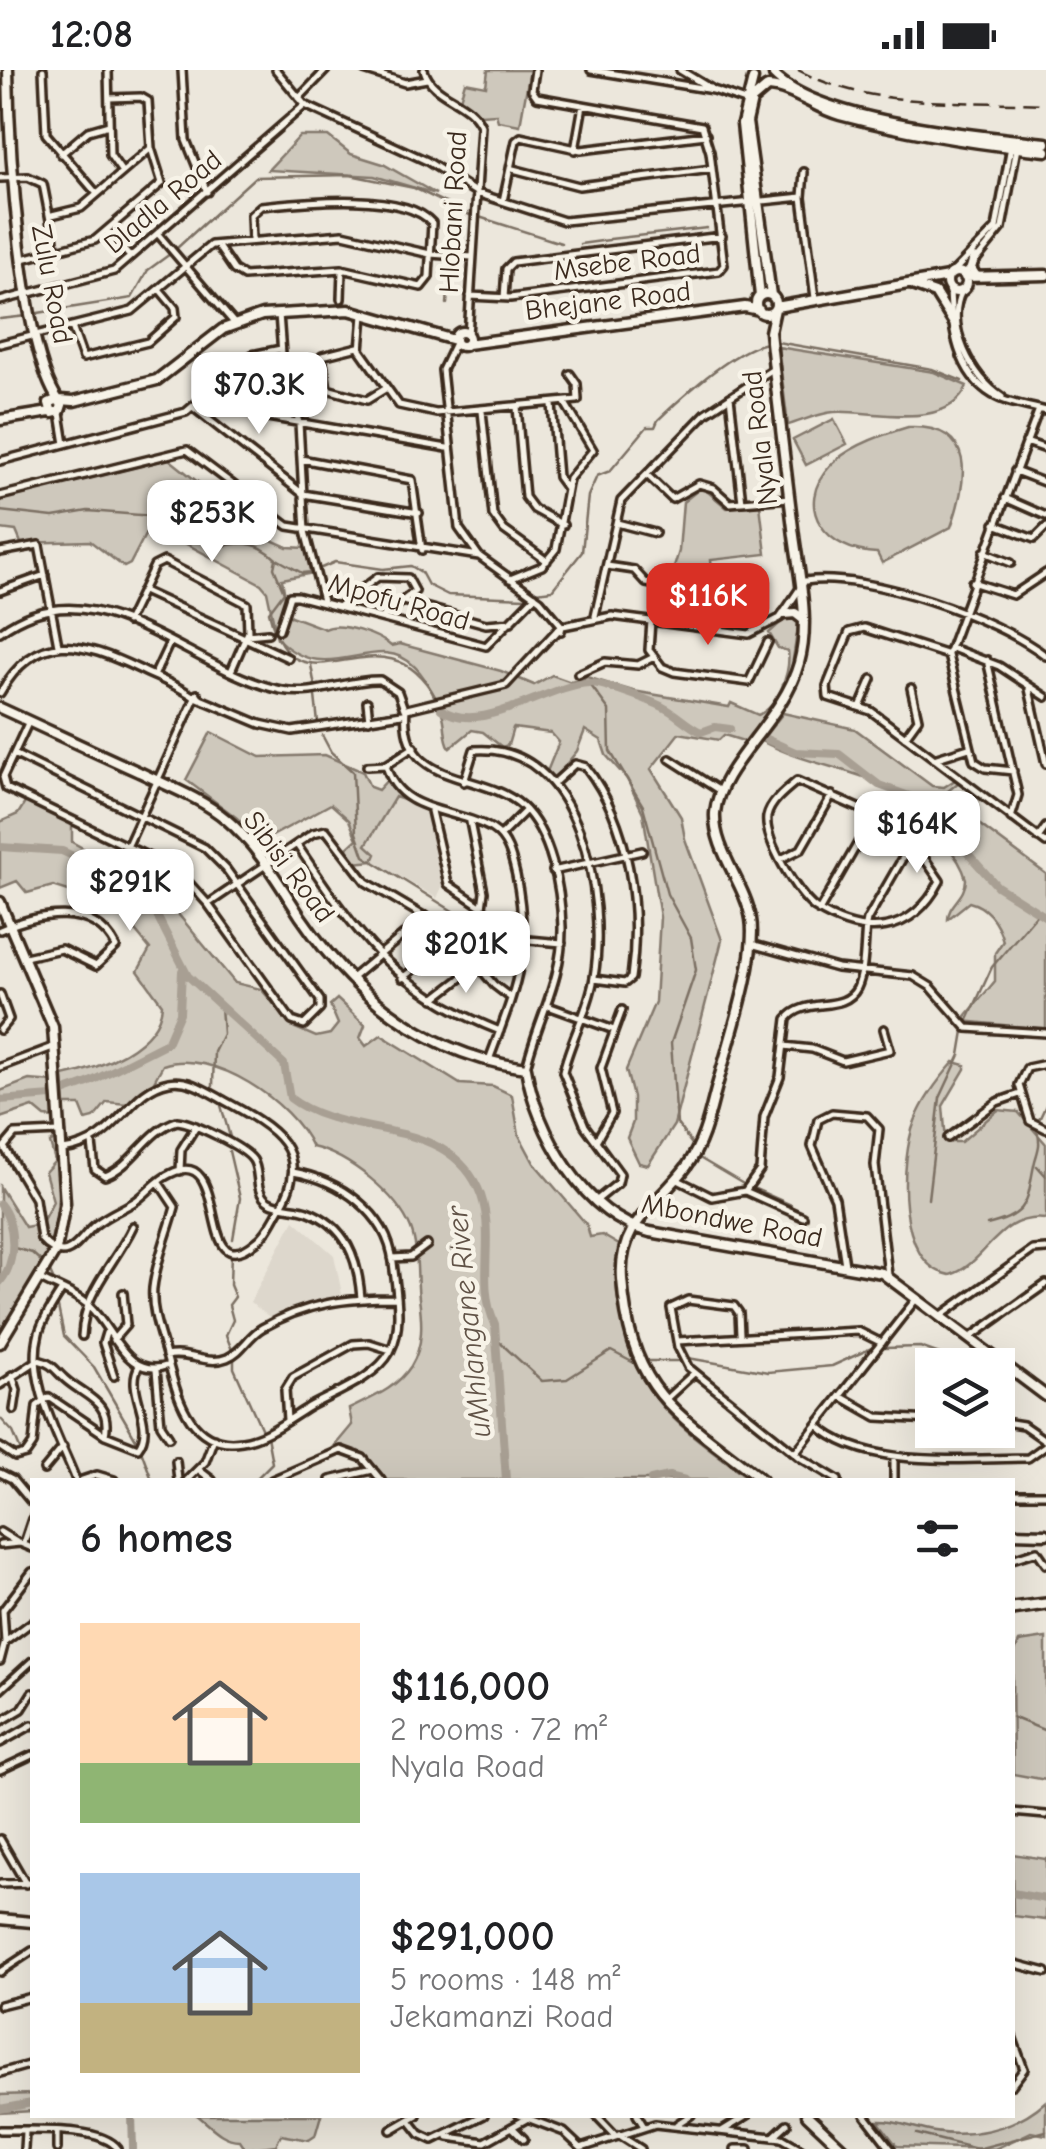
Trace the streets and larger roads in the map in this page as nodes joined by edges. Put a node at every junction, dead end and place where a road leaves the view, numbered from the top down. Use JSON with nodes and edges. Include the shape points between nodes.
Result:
{"nodes":[{"id":1,"x":8,"y":70,"type":"edge"},
{"id":2,"x":43,"y":70,"type":"edge"},
{"id":3,"x":108,"y":70,"type":"edge"},
{"id":4,"x":182,"y":70,"type":"edge"},
{"id":5,"x":276,"y":70,"type":"edge"},
{"id":6,"x":326,"y":70,"type":"edge"},
{"id":7,"x":364,"y":70,"type":"edge"},
{"id":8,"x":424,"y":70,"type":"edge"},
{"id":9,"x":535,"y":70,"type":"edge"},
{"id":10,"x":590,"y":70,"type":"edge"},
{"id":11,"x":680,"y":70,"type":"edge"},
{"id":12,"x":772,"y":72,"type":"edge"},
{"id":13,"x":691,"y":74,"type":"junction"},
{"id":14,"x":753,"y":74,"type":"edge"},
{"id":15,"x":427,"y":78,"type":"junction"},
{"id":16,"x":689,"y":86,"type":"junction"},
{"id":17,"x":767,"y":88,"type":"junction"},
{"id":18,"x":712,"y":90,"type":"junction"},
{"id":19,"x":109,"y":98,"type":"junction"},
{"id":20,"x":299,"y":98,"type":"junction"},
{"id":21,"x":748,"y":102,"type":"junction"},
{"id":22,"x":305,"y":105,"type":"junction"},
{"id":23,"x":583,"y":105,"type":"junction"},
{"id":24,"x":4,"y":114,"type":"edge"},
{"id":25,"x":110,"y":125,"type":"junction"},
{"id":26,"x":707,"y":135,"type":"junction"},
{"id":27,"x":1046,"y":143,"type":"edge"},
{"id":28,"x":1014,"y":144,"type":"junction"},
{"id":29,"x":151,"y":148,"type":"junction"},
{"id":30,"x":575,"y":150,"type":"junction"},
{"id":31,"x":1046,"y":151,"type":"edge"},
{"id":32,"x":61,"y":154,"type":"junction"},
{"id":33,"x":712,"y":168,"type":"junction"},
{"id":34,"x":513,"y":169,"type":"junction"},
{"id":35,"x":122,"y":172,"type":"junction"},
{"id":36,"x":804,"y":172,"type":"dead end"},
{"id":37,"x":10,"y":176,"type":"junction"},
{"id":38,"x":0,"y":178,"type":"edge"},
{"id":39,"x":207,"y":192,"type":"junction"},
{"id":40,"x":477,"y":193,"type":"junction"},
{"id":41,"x":96,"y":194,"type":"junction"},
{"id":42,"x":802,"y":197,"type":"junction"},
{"id":43,"x":754,"y":199,"type":"junction"},
{"id":44,"x":502,"y":201,"type":"junction"},
{"id":45,"x":718,"y":203,"type":"junction"},
{"id":46,"x":52,"y":215,"type":"junction"},
{"id":47,"x":108,"y":231,"type":"junction"},
{"id":48,"x":157,"y":234,"type":"junction"},
{"id":49,"x":722,"y":236,"type":"junction"},
{"id":50,"x":252,"y":241,"type":"junction"},
{"id":51,"x":216,"y":244,"type":"junction"},
{"id":52,"x":985,"y":244,"type":"junction"},
{"id":53,"x":56,"y":251,"type":"junction"},
{"id":54,"x":430,"y":254,"type":"junction"},
{"id":55,"x":472,"y":257,"type":"junction"},
{"id":56,"x":130,"y":258,"type":"junction"},
{"id":57,"x":974,"y":258,"type":"junction"},
{"id":58,"x":23,"y":259,"type":"junction"},
{"id":59,"x":186,"y":266,"type":"junction"},
{"id":60,"x":342,"y":269,"type":"junction"},
{"id":61,"x":1046,"y":274,"type":"edge"},
{"id":62,"x":950,"y":275,"type":"junction"},
{"id":63,"x":980,"y":277,"type":"junction"},
{"id":64,"x":964,"y":282,"type":"junction"},
{"id":65,"x":926,"y":283,"type":"junction"},
{"id":66,"x":907,"y":285,"type":"junction"},
{"id":67,"x":949,"y":288,"type":"junction"},
{"id":68,"x":158,"y":289,"type":"junction"},
{"id":69,"x":28,"y":294,"type":"junction"},
{"id":70,"x":470,"y":296,"type":"junction"},
{"id":71,"x":772,"y":296,"type":"junction"},
{"id":72,"x":504,"y":298,"type":"junction"},
{"id":73,"x":759,"y":298,"type":"junction"},
{"id":74,"x":815,"y":298,"type":"junction"},
{"id":75,"x":340,"y":299,"type":"dead end"},
{"id":76,"x":0,"y":301,"type":"edge"},
{"id":77,"x":791,"y":301,"type":"junction"},
{"id":78,"x":745,"y":306,"type":"junction"},
{"id":79,"x":775,"y":308,"type":"junction"},
{"id":80,"x":760,"y":311,"type":"junction"},
{"id":81,"x":363,"y":312,"type":"junction"},
{"id":82,"x":279,"y":314,"type":"junction"},
{"id":83,"x":953,"y":322,"type":"junction"},
{"id":84,"x":234,"y":323,"type":"junction"},
{"id":85,"x":72,"y":327,"type":"junction"},
{"id":86,"x":770,"y":332,"type":"junction"},
{"id":87,"x":38,"y":334,"type":"junction"},
{"id":88,"x":460,"y":340,"type":"junction"},
{"id":89,"x":0,"y":344,"type":"edge"},
{"id":90,"x":358,"y":347,"type":"junction"},
{"id":91,"x":282,"y":349,"type":"junction"},
{"id":92,"x":774,"y":368,"type":"junction"},
{"id":93,"x":570,"y":374,"type":"dead end"},
{"id":94,"x":218,"y":384,"type":"junction"},
{"id":95,"x":385,"y":389,"type":"junction"},
{"id":96,"x":730,"y":397,"type":"junction"},
{"id":97,"x":1010,"y":400,"type":"junction"},
{"id":98,"x":564,"y":402,"type":"junction"},
{"id":99,"x":552,"y":404,"type":"junction"},
{"id":100,"x":55,"y":406,"type":"junction"},
{"id":101,"x":518,"y":407,"type":"junction"},
{"id":102,"x":194,"y":408,"type":"junction"},
{"id":103,"x":482,"y":410,"type":"junction"},
{"id":104,"x":1043,"y":410,"type":"edge"},
{"id":105,"x":446,"y":412,"type":"junction"},
{"id":106,"x":0,"y":420,"type":"edge"},
{"id":107,"x":300,"y":423,"type":"junction"},
{"id":108,"x":1026,"y":442,"type":"junction"},
{"id":109,"x":65,"y":444,"type":"junction"},
{"id":110,"x":448,"y":448,"type":"junction"},
{"id":111,"x":1046,"y":449,"type":"edge"},
{"id":112,"x":301,"y":459,"type":"junction"},
{"id":113,"x":0,"y":460,"type":"edge"},
{"id":114,"x":1015,"y":471,"type":"junction"},
{"id":115,"x":647,"y":475,"type":"junction"},
{"id":116,"x":1046,"y":483,"type":"edge"},
{"id":117,"x":566,"y":488,"type":"junction"},
{"id":118,"x":302,"y":494,"type":"junction"},
{"id":119,"x":0,"y":496,"type":"edge"},
{"id":120,"x":789,"y":498,"type":"junction"},
{"id":121,"x":1005,"y":498,"type":"junction"},
{"id":122,"x":742,"y":502,"type":"junction"},
{"id":123,"x":418,"y":513,"type":"junction"},
{"id":124,"x":1046,"y":516,"type":"edge"},
{"id":125,"x":617,"y":522,"type":"junction"},
{"id":126,"x":995,"y":524,"type":"junction"},
{"id":127,"x":563,"y":525,"type":"junction"},
{"id":128,"x":1045,"y":529,"type":"edge"},
{"id":129,"x":305,"y":531,"type":"junction"},
{"id":130,"x":654,"y":533,"type":"dead end"},
{"id":131,"x":422,"y":550,"type":"junction"},
{"id":132,"x":0,"y":552,"type":"edge"},
{"id":133,"x":984,"y":552,"type":"junction"},
{"id":134,"x":479,"y":556,"type":"junction"},
{"id":135,"x":547,"y":562,"type":"junction"},
{"id":136,"x":1011,"y":563,"type":"dead end"},
{"id":137,"x":607,"y":566,"type":"junction"},
{"id":138,"x":1046,"y":574,"type":"edge"},
{"id":139,"x":46,"y":576,"type":"junction"},
{"id":140,"x":510,"y":578,"type":"junction"},
{"id":141,"x":972,"y":582,"type":"junction"},
{"id":142,"x":800,"y":585,"type":"junction"},
{"id":143,"x":664,"y":586,"type":"dead end"},
{"id":144,"x":142,"y":590,"type":"junction"},
{"id":145,"x":0,"y":591,"type":"edge"},
{"id":146,"x":535,"y":596,"type":"junction"},
{"id":147,"x":322,"y":601,"type":"junction"},
{"id":148,"x":402,"y":601,"type":"junction"},
{"id":149,"x":339,"y":606,"type":"junction"},
{"id":150,"x":52,"y":609,"type":"junction"},
{"id":151,"x":784,"y":614,"type":"junction"},
{"id":152,"x":961,"y":614,"type":"junction"},
{"id":153,"x":595,"y":616,"type":"junction"},
{"id":154,"x":380,"y":618,"type":"junction"},
{"id":155,"x":804,"y":620,"type":"junction"},
{"id":156,"x":650,"y":621,"type":"junction"},
{"id":157,"x":127,"y":622,"type":"junction"},
{"id":158,"x":512,"y":622,"type":"junction"},
{"id":159,"x":562,"y":628,"type":"junction"},
{"id":160,"x":279,"y":630,"type":"dead end"},
{"id":161,"x":0,"y":632,"type":"edge"},
{"id":162,"x":268,"y":633,"type":"dead end"},
{"id":163,"x":247,"y":637,"type":"junction"},
{"id":164,"x":170,"y":642,"type":"junction"},
{"id":165,"x":768,"y":642,"type":"dead end"},
{"id":166,"x":58,"y":646,"type":"junction"},
{"id":167,"x":949,"y":652,"type":"junction"},
{"id":168,"x":1046,"y":656,"type":"edge"},
{"id":169,"x":654,"y":657,"type":"junction"},
{"id":170,"x":288,"y":658,"type":"dead end"},
{"id":171,"x":987,"y":660,"type":"junction"},
{"id":172,"x":232,"y":669,"type":"junction"},
{"id":173,"x":578,"y":674,"type":"dead end"},
{"id":174,"x":154,"y":676,"type":"junction"},
{"id":175,"x":872,"y":679,"type":"dead end"},
{"id":176,"x":911,"y":688,"type":"dead end"},
{"id":177,"x":1029,"y":688,"type":"junction"},
{"id":178,"x":0,"y":693,"type":"edge"},
{"id":179,"x":1046,"y":697,"type":"edge"},
{"id":180,"x":197,"y":698,"type":"junction"},
{"id":181,"x":367,"y":702,"type":"dead end"},
{"id":182,"x":860,"y":706,"type":"junction"},
{"id":183,"x":0,"y":708,"type":"edge"},
{"id":184,"x":406,"y":711,"type":"junction"},
{"id":185,"x":368,"y":720,"type":"junction"},
{"id":186,"x":28,"y":721,"type":"junction"},
{"id":187,"x":905,"y":737,"type":"junction"},
{"id":188,"x":414,"y":746,"type":"junction"},
{"id":189,"x":970,"y":748,"type":"junction"},
{"id":190,"x":14,"y":754,"type":"junction"},
{"id":191,"x":670,"y":759,"type":"dead end"},
{"id":192,"x":934,"y":760,"type":"junction"},
{"id":193,"x":386,"y":764,"type":"junction"},
{"id":194,"x":1046,"y":764,"type":"edge"},
{"id":195,"x":367,"y":766,"type":"dead end"},
{"id":196,"x":1012,"y":771,"type":"junction"},
{"id":197,"x":157,"y":781,"type":"junction"},
{"id":198,"x":464,"y":782,"type":"junction"},
{"id":199,"x":553,"y":784,"type":"junction"},
{"id":200,"x":720,"y":790,"type":"junction"},
{"id":201,"x":832,"y":796,"type":"junction"},
{"id":202,"x":526,"y":810,"type":"junction"},
{"id":203,"x":432,"y":811,"type":"junction"},
{"id":204,"x":142,"y":814,"type":"junction"},
{"id":205,"x":1012,"y":818,"type":"junction"},
{"id":206,"x":470,"y":822,"type":"junction"},
{"id":207,"x":1046,"y":826,"type":"edge"},
{"id":208,"x":500,"y":836,"type":"junction"},
{"id":209,"x":1038,"y":838,"type":"junction"},
{"id":210,"x":1046,"y":844,"type":"edge"},
{"id":211,"x":296,"y":845,"type":"junction"},
{"id":212,"x":128,"y":846,"type":"junction"},
{"id":213,"x":642,"y":852,"type":"dead end"},
{"id":214,"x":624,"y":855,"type":"junction"},
{"id":215,"x":782,"y":859,"type":"junction"},
{"id":216,"x":588,"y":863,"type":"junction"},
{"id":217,"x":266,"y":866,"type":"junction"},
{"id":218,"x":553,"y":870,"type":"junction"},
{"id":219,"x":237,"y":885,"type":"junction"},
{"id":220,"x":0,"y":902,"type":"edge"},
{"id":221,"x":208,"y":904,"type":"junction"},
{"id":222,"x":482,"y":907,"type":"junction"},
{"id":223,"x":819,"y":911,"type":"junction"},
{"id":224,"x":426,"y":916,"type":"junction"},
{"id":225,"x":866,"y":925,"type":"junction"},
{"id":226,"x":11,"y":926,"type":"junction"},
{"id":227,"x":0,"y":930,"type":"edge"},
{"id":228,"x":456,"y":937,"type":"junction"},
{"id":229,"x":525,"y":941,"type":"junction"},
{"id":230,"x":562,"y":943,"type":"junction"},
{"id":231,"x":751,"y":944,"type":"junction"},
{"id":232,"x":376,"y":955,"type":"junction"},
{"id":233,"x":24,"y":956,"type":"junction"},
{"id":234,"x":478,"y":965,"type":"junction"},
{"id":235,"x":860,"y":971,"type":"junction"},
{"id":236,"x":402,"y":978,"type":"junction"},
{"id":237,"x":594,"y":979,"type":"junction"},
{"id":238,"x":350,"y":980,"type":"junction"},
{"id":239,"x":0,"y":994,"type":"edge"},
{"id":240,"x":434,"y":998,"type":"junction"},
{"id":241,"x":511,"y":998,"type":"junction"},
{"id":242,"x":548,"y":1006,"type":"junction"},
{"id":243,"x":622,"y":1010,"type":"dead end"},
{"id":244,"x":581,"y":1020,"type":"junction"},
{"id":245,"x":884,"y":1028,"type":"dead end"},
{"id":246,"x":0,"y":1030,"type":"edge"},
{"id":247,"x":614,"y":1030,"type":"junction"},
{"id":248,"x":500,"y":1031,"type":"junction"},
{"id":249,"x":1046,"y":1033,"type":"edge"},
{"id":250,"x":56,"y":1046,"type":"junction"},
{"id":251,"x":784,"y":1046,"type":"junction"},
{"id":252,"x":488,"y":1063,"type":"junction"},
{"id":253,"x":1046,"y":1064,"type":"edge"},
{"id":254,"x":0,"y":1067,"type":"edge"},
{"id":255,"x":526,"y":1068,"type":"junction"},
{"id":256,"x":1020,"y":1094,"type":"junction"},
{"id":257,"x":196,"y":1126,"type":"junction"},
{"id":258,"x":1046,"y":1130,"type":"edge"},
{"id":259,"x":62,"y":1132,"type":"junction"},
{"id":260,"x":948,"y":1138,"type":"dead end"},
{"id":261,"x":596,"y":1141,"type":"junction"},
{"id":262,"x":92,"y":1143,"type":"junction"},
{"id":263,"x":63,"y":1150,"type":"junction"},
{"id":264,"x":180,"y":1171,"type":"junction"},
{"id":265,"x":293,"y":1172,"type":"junction"},
{"id":266,"x":676,"y":1179,"type":"junction"},
{"id":267,"x":158,"y":1182,"type":"junction"},
{"id":268,"x":745,"y":1191,"type":"junction"},
{"id":269,"x":597,"y":1200,"type":"junction"},
{"id":270,"x":282,"y":1206,"type":"junction"},
{"id":271,"x":803,"y":1216,"type":"dead end"},
{"id":272,"x":133,"y":1226,"type":"dead end"},
{"id":273,"x":632,"y":1226,"type":"junction"},
{"id":274,"x":428,"y":1246,"type":"dead end"},
{"id":275,"x":1046,"y":1249,"type":"edge"},
{"id":276,"x":56,"y":1250,"type":"junction"},
{"id":277,"x":392,"y":1258,"type":"junction"},
{"id":278,"x":845,"y":1266,"type":"junction"},
{"id":279,"x":888,"y":1276,"type":"junction"},
{"id":280,"x":40,"y":1279,"type":"junction"},
{"id":281,"x":1046,"y":1284,"type":"edge"},
{"id":282,"x":62,"y":1290,"type":"junction"},
{"id":283,"x":123,"y":1293,"type":"dead end"},
{"id":284,"x":918,"y":1296,"type":"junction"},
{"id":285,"x":361,"y":1298,"type":"junction"},
{"id":286,"x":396,"y":1298,"type":"junction"},
{"id":287,"x":86,"y":1303,"type":"junction"},
{"id":288,"x":942,"y":1315,"type":"junction"},
{"id":289,"x":106,"y":1333,"type":"junction"},
{"id":290,"x":740,"y":1334,"type":"junction"},
{"id":291,"x":82,"y":1336,"type":"dead end"},
{"id":292,"x":971,"y":1338,"type":"junction"},
{"id":293,"x":113,"y":1340,"type":"junction"},
{"id":294,"x":677,"y":1341,"type":"junction"},
{"id":295,"x":882,"y":1343,"type":"junction"},
{"id":296,"x":0,"y":1344,"type":"edge"},
{"id":297,"x":391,"y":1350,"type":"junction"},
{"id":298,"x":166,"y":1356,"type":"junction"},
{"id":299,"x":38,"y":1360,"type":"junction"},
{"id":300,"x":169,"y":1365,"type":"junction"},
{"id":301,"x":139,"y":1366,"type":"junction"},
{"id":302,"x":156,"y":1370,"type":"junction"},
{"id":303,"x":694,"y":1372,"type":"junction"},
{"id":304,"x":12,"y":1374,"type":"junction"},
{"id":305,"x":114,"y":1376,"type":"dead end"},
{"id":306,"x":0,"y":1385,"type":"edge"},
{"id":307,"x":840,"y":1396,"type":"junction"},
{"id":308,"x":1046,"y":1396,"type":"edge"},
{"id":309,"x":44,"y":1398,"type":"junction"},
{"id":310,"x":664,"y":1401,"type":"junction"},
{"id":311,"x":14,"y":1410,"type":"dead end"},
{"id":312,"x":915,"y":1419,"type":"edge"},
{"id":313,"x":287,"y":1420,"type":"junction"},
{"id":314,"x":1015,"y":1423,"type":"edge"},
{"id":315,"x":818,"y":1424,"type":"junction"},
{"id":316,"x":105,"y":1435,"type":"junction"},
{"id":317,"x":169,"y":1437,"type":"dead end"},
{"id":318,"x":214,"y":1438,"type":"junction"},
{"id":319,"x":1046,"y":1443,"type":"edge"},
{"id":320,"x":0,"y":1447,"type":"edge"},
{"id":321,"x":63,"y":1448,"type":"junction"},
{"id":322,"x":794,"y":1453,"type":"junction"},
{"id":323,"x":894,"y":1456,"type":"junction"},
{"id":324,"x":176,"y":1461,"type":"dead end"},
{"id":325,"x":44,"y":1470,"type":"dead end"},
{"id":326,"x":200,"y":1470,"type":"junction"},
{"id":327,"x":374,"y":1470,"type":"junction"},
{"id":328,"x":0,"y":1472,"type":"edge"},
{"id":329,"x":78,"y":1478,"type":"edge"},
{"id":330,"x":178,"y":1478,"type":"edge"},
{"id":331,"x":190,"y":1478,"type":"edge"},
{"id":332,"x":210,"y":1478,"type":"edge"},
{"id":333,"x":277,"y":1478,"type":"edge"},
{"id":334,"x":339,"y":1478,"type":"edge"},
{"id":335,"x":380,"y":1478,"type":"edge"},
{"id":336,"x":760,"y":1478,"type":"edge"},
{"id":337,"x":835,"y":1478,"type":"edge"},
{"id":338,"x":894,"y":1478,"type":"edge"},
{"id":339,"x":1015,"y":1494,"type":"edge"},
{"id":340,"x":1046,"y":1494,"type":"edge"},
{"id":341,"x":30,"y":1500,"type":"edge"},
{"id":342,"x":30,"y":1525,"type":"edge"},
{"id":343,"x":0,"y":1532,"type":"edge"},
{"id":344,"x":1015,"y":1533,"type":"edge"},
{"id":345,"x":1042,"y":1533,"type":"edge"},
{"id":346,"x":21,"y":1543,"type":"junction"},
{"id":347,"x":0,"y":1546,"type":"edge"},
{"id":348,"x":30,"y":1547,"type":"edge"},
{"id":349,"x":1037,"y":1551,"type":"junction"},
{"id":350,"x":1015,"y":1558,"type":"edge"},
{"id":351,"x":1046,"y":1564,"type":"edge"},
{"id":352,"x":30,"y":1575,"type":"edge"},
{"id":353,"x":1046,"y":1604,"type":"edge"},
{"id":354,"x":1015,"y":1608,"type":"edge"},
{"id":355,"x":30,"y":1623,"type":"edge"},
{"id":356,"x":5,"y":1642,"type":"junction"},
{"id":357,"x":0,"y":1661,"type":"edge"},
{"id":358,"x":30,"y":1664,"type":"edge"},
{"id":359,"x":0,"y":1690,"type":"edge"},
{"id":360,"x":30,"y":1696,"type":"edge"},
{"id":361,"x":0,"y":1722,"type":"edge"},
{"id":362,"x":30,"y":1725,"type":"edge"},
{"id":363,"x":0,"y":1743,"type":"edge"},
{"id":364,"x":30,"y":1757,"type":"edge"},
{"id":365,"x":0,"y":1770,"type":"edge"},
{"id":366,"x":1015,"y":1812,"type":"edge"},
{"id":367,"x":1046,"y":1815,"type":"edge"},
{"id":368,"x":0,"y":1840,"type":"edge"},
{"id":369,"x":0,"y":1884,"type":"edge"},
{"id":370,"x":29,"y":1884,"type":"edge"},
{"id":371,"x":0,"y":1920,"type":"edge"},
{"id":372,"x":30,"y":1922,"type":"edge"},
{"id":373,"x":30,"y":1952,"type":"edge"},
{"id":374,"x":1015,"y":1964,"type":"edge"},
{"id":375,"x":0,"y":1972,"type":"edge"},
{"id":376,"x":1046,"y":1972,"type":"edge"},
{"id":377,"x":30,"y":1998,"type":"edge"},
{"id":378,"x":0,"y":2005,"type":"edge"},
{"id":379,"x":1015,"y":2045,"type":"edge"},
{"id":380,"x":30,"y":2065,"type":"edge"},
{"id":381,"x":0,"y":2073,"type":"edge"},
{"id":382,"x":1015,"y":2081,"type":"edge"},
{"id":383,"x":412,"y":2118,"type":"edge"},
{"id":384,"x":479,"y":2118,"type":"edge"},
{"id":385,"x":528,"y":2118,"type":"joint"},
{"id":386,"x":599,"y":2118,"type":"edge"},
{"id":387,"x":639,"y":2118,"type":"edge"},
{"id":388,"x":686,"y":2118,"type":"edge"},
{"id":389,"x":743,"y":2118,"type":"edge"},
{"id":390,"x":811,"y":2118,"type":"edge"},
{"id":391,"x":867,"y":2118,"type":"edge"},
{"id":392,"x":408,"y":2120,"type":"junction"},
{"id":393,"x":787,"y":2124,"type":"dead end"},
{"id":394,"x":643,"y":2125,"type":"junction"},
{"id":395,"x":674,"y":2126,"type":"junction"},
{"id":396,"x":512,"y":2127,"type":"junction"},
{"id":397,"x":0,"y":2130,"type":"edge"},
{"id":398,"x":25,"y":2130,"type":"junction"},
{"id":399,"x":392,"y":2130,"type":"dead end"},
{"id":400,"x":57,"y":2132,"type":"junction"},
{"id":401,"x":722,"y":2132,"type":"junction"},
{"id":402,"x":616,"y":2134,"type":"junction"},
{"id":403,"x":773,"y":2136,"type":"junction"},
{"id":404,"x":446,"y":2137,"type":"junction"},
{"id":405,"x":524,"y":2139,"type":"dead end"},
{"id":406,"x":582,"y":2148,"type":"edge"},
{"id":407,"x":24,"y":2149,"type":"edge"},
{"id":408,"x":57,"y":2149,"type":"edge"},
{"id":409,"x":118,"y":2149,"type":"edge"},
{"id":410,"x":641,"y":2149,"type":"edge"},
{"id":411,"x":735,"y":2149,"type":"edge"},
{"id":412,"x":748,"y":2149,"type":"edge"},
{"id":413,"x":801,"y":2149,"type":"edge"},
{"id":414,"x":843,"y":2149,"type":"edge"},
{"id":415,"x":892,"y":2149,"type":"edge"}],
"edges":[{"from":1,"to":24,"type":"street","name":"Zulu Road"},
{"from":2,"to":32,"type":"street","via":[[45,131]]},
{"from":3,"to":19,"type":"street"},
{"from":4,"to":39,"type":"street","via":[[186,140]]},
{"from":5,"to":20,"type":"street"},
{"from":6,"to":20,"type":"street"},
{"from":7,"to":15,"type":"street","via":[[405,83]]},
{"from":8,"to":15,"type":"street"},
{"from":9,"to":23,"type":"street","via":[[537,97]]},
{"from":10,"to":16,"type":"street"},
{"from":11,"to":13,"type":"street"},
{"from":12,"to":17,"type":"street"},
{"from":12,"to":28,"type":"street","via":[[829,105]]},
{"from":13,"to":16,"type":"street"},
{"from":13,"to":18,"type":"street"},
{"from":14,"to":17,"type":"street"},
{"from":14,"to":21,"type":"street"},
{"from":15,"to":40,"type":"street","name":"Hlobani Road","via":[[480,122]]},
{"from":16,"to":18,"type":"street"},
{"from":17,"to":21,"type":"street"},
{"from":17,"to":28,"type":"street","via":[[859,120]]},
{"from":18,"to":21,"type":"street"},
{"from":19,"to":25,"type":"street"},
{"from":19,"to":29,"type":"street","via":[[147,99]]},
{"from":20,"to":22,"type":"street"},
{"from":21,"to":43,"type":"street"},
{"from":22,"to":39,"type":"street","name":"Dladla Road"},
{"from":22,"to":40,"type":"street","via":[[427,161]]},
{"from":23,"to":26,"type":"street","via":[[696,123]]},
{"from":23,"to":30,"type":"street"},
{"from":24,"to":37,"type":"street","name":"Zulu Road"},
{"from":25,"to":32,"type":"street","via":[[92,129]]},
{"from":25,"to":35,"type":"street","via":[[110,156]]},
{"from":26,"to":30,"type":"street"},
{"from":26,"to":33,"type":"street","name":"Msebe Road"},
{"from":27,"to":28,"type":"street"},
{"from":28,"to":31,"type":"street"},
{"from":28,"to":52,"type":"street","via":[[1004,206]]},
{"from":29,"to":35,"type":"street"},
{"from":29,"to":47,"type":"street","via":[[160,185]]},
{"from":30,"to":34,"type":"street","via":[[521,136]]},
{"from":32,"to":41,"type":"street"},
{"from":33,"to":34,"type":"street","via":[[579,186]]},
{"from":33,"to":45,"type":"street","name":"Msebe Road"},
{"from":34,"to":44,"type":"street"},
{"from":35,"to":41,"type":"street"},
{"from":36,"to":42,"type":"street"},
{"from":37,"to":38,"type":"street"},
{"from":37,"to":46,"type":"street","via":[[44,184]]},
{"from":37,"to":58,"type":"street","name":"Zulu Road"},
{"from":39,"to":48,"type":"street","name":"Dladla Road"},
{"from":40,"to":44,"type":"street"},
{"from":40,"to":55,"type":"street","name":"Hlobani Road"},
{"from":41,"to":46,"type":"street","via":[[76,210]]},
{"from":42,"to":43,"type":"street"},
{"from":42,"to":74,"type":"street"},
{"from":43,"to":45,"type":"street"},
{"from":43,"to":71,"type":"street"},
{"from":43,"to":73,"type":"street"},
{"from":44,"to":45,"type":"street","via":[[574,222]]},
{"from":45,"to":49,"type":"street","name":"Msebe Road"},
{"from":46,"to":53,"type":"street"},
{"from":47,"to":53,"type":"street"},
{"from":47,"to":56,"type":"street"},
{"from":48,"to":56,"type":"street","name":"Dladla Road"},
{"from":48,"to":59,"type":"street"},
{"from":49,"to":72,"type":"street","via":[[513,262],[506,269]]},
{"from":49,"to":72,"type":"street","name":"Msebe Road","via":[[721,270]]},
{"from":50,"to":51,"type":"street"},
{"from":50,"to":54,"type":"street","via":[[343,234]]},
{"from":50,"to":54,"type":"street","via":[[257,207],[348,198],[429,218]]},
{"from":51,"to":59,"type":"street"},
{"from":51,"to":60,"type":"street","via":[[244,276]]},
{"from":52,"to":57,"type":"street"},
{"from":52,"to":62,"type":"street"},
{"from":53,"to":58,"type":"street"},
{"from":54,"to":55,"type":"street"},
{"from":54,"to":60,"type":"street","via":[[429,277],[421,287]]},
{"from":55,"to":70,"type":"street","name":"Hlobani Road"},
{"from":56,"to":69,"type":"street","name":"Dladla Road","via":[[108,273]]},
{"from":57,"to":63,"type":"street","via":[[971,268]]},
{"from":57,"to":64,"type":"street"},
{"from":58,"to":69,"type":"street","name":"Zulu Road"},
{"from":59,"to":68,"type":"street"},
{"from":59,"to":84,"type":"street"},
{"from":60,"to":75,"type":"street"},
{"from":61,"to":63,"type":"street"},
{"from":62,"to":64,"type":"street"},
{"from":62,"to":65,"type":"street"},
{"from":62,"to":67,"type":"street"},
{"from":63,"to":64,"type":"street"},
{"from":64,"to":67,"type":"street"},
{"from":64,"to":97,"type":"street","via":[[957,304],[966,356],[988,386]]},
{"from":65,"to":66,"type":"street"},
{"from":65,"to":67,"type":"street"},
{"from":66,"to":74,"type":"street"},
{"from":66,"to":83,"type":"street","via":[[935,293]]},
{"from":67,"to":83,"type":"street"},
{"from":68,"to":85,"type":"street","via":[[132,311]]},
{"from":68,"to":85,"type":"street","via":[[177,314],[148,342],[83,358]]},
{"from":69,"to":76,"type":"street","name":"Dladla Road"},
{"from":69,"to":87,"type":"street","name":"Zulu Road"},
{"from":70,"to":72,"type":"street","name":"Msebe Road"},
{"from":70,"to":88,"type":"street","name":"Hlobani Road"},
{"from":71,"to":73,"type":"street"},
{"from":71,"to":77,"type":"street"},
{"from":71,"to":79,"type":"street"},
{"from":73,"to":78,"type":"street","name":"Bhejane Road"},
{"from":73,"to":80,"type":"street"},
{"from":74,"to":77,"type":"street"},
{"from":77,"to":79,"type":"street"},
{"from":78,"to":80,"type":"street","name":"Bhejane Road"},
{"from":78,"to":88,"type":"street","name":"Bhejane Road"},
{"from":79,"to":80,"type":"street"},
{"from":79,"to":86,"type":"street","name":"Nyala Road"},
{"from":80,"to":86,"type":"street","name":"Nyala Road"},
{"from":81,"to":82,"type":"street","name":"Bhejane Road"},
{"from":81,"to":88,"type":"street","name":"Bhejane Road"},
{"from":81,"to":90,"type":"street"},
{"from":82,"to":84,"type":"street","name":"Bhejane Road"},
{"from":82,"to":91,"type":"street"},
{"from":83,"to":97,"type":"street","via":[[967,367],[992,395]]},
{"from":84,"to":100,"type":"street","name":"Bhejane Road","via":[[165,376]]},
{"from":85,"to":87,"type":"street"},
{"from":86,"to":92,"type":"street","name":"Nyala Road"},
{"from":87,"to":89,"type":"street"},
{"from":87,"to":100,"type":"street","name":"Zulu Road"},
{"from":88,"to":105,"type":"street","name":"Hlobani Road","via":[[442,365]]},
{"from":90,"to":95,"type":"street"},
{"from":90,"to":95,"type":"street","via":[[323,354],[327,389],[367,400]]},
{"from":91,"to":94,"type":"street","via":[[252,355]]},
{"from":91,"to":107,"type":"street"},
{"from":92,"to":96,"type":"street"},
{"from":92,"to":120,"type":"street","name":"Nyala Road"},
{"from":93,"to":98,"type":"street","via":[[578,400]]},
{"from":94,"to":102,"type":"street"},
{"from":94,"to":107,"type":"street","via":[[259,415]]},
{"from":95,"to":105,"type":"street","via":[[399,405]]},
{"from":96,"to":115,"type":"street"},
{"from":96,"to":122,"type":"street"},
{"from":97,"to":104,"type":"street"},
{"from":98,"to":99,"type":"street"},
{"from":98,"to":117,"type":"street","via":[[593,446]]},
{"from":99,"to":101,"type":"street"},
{"from":99,"to":117,"type":"street","via":[[558,477]]},
{"from":100,"to":106,"type":"street"},
{"from":100,"to":109,"type":"street","name":"Zulu Road"},
{"from":101,"to":103,"type":"street"},
{"from":101,"to":127,"type":"street","via":[[527,502]]},
{"from":102,"to":109,"type":"street"},
{"from":102,"to":118,"type":"street"},
{"from":103,"to":105,"type":"street"},
{"from":103,"to":135,"type":"street","via":[[493,515]]},
{"from":104,"to":108,"type":"street"},
{"from":105,"to":110,"type":"street","name":"Hlobani Road"},
{"from":107,"to":110,"type":"street"},
{"from":107,"to":112,"type":"street"},
{"from":108,"to":111,"type":"street"},
{"from":108,"to":114,"type":"street"},
{"from":109,"to":113,"type":"street"},
{"from":110,"to":134,"type":"street","name":"Hlobani Road","via":[[456,519]]},
{"from":112,"to":118,"type":"street"},
{"from":112,"to":123,"type":"street","via":[[410,478]]},
{"from":114,"to":116,"type":"street"},
{"from":114,"to":121,"type":"street"},
{"from":115,"to":122,"type":"street","via":[[672,499],[704,484],[726,502]]},
{"from":115,"to":125,"type":"street","via":[[620,502]]},
{"from":117,"to":127,"type":"street"},
{"from":118,"to":123,"type":"street"},
{"from":118,"to":129,"type":"street"},
{"from":119,"to":129,"type":"street","via":[[187,450],[282,522]]},
{"from":120,"to":122,"type":"street"},
{"from":120,"to":142,"type":"street","name":"Nyala Road"},
{"from":121,"to":124,"type":"street"},
{"from":121,"to":126,"type":"street"},
{"from":123,"to":131,"type":"street"},
{"from":125,"to":130,"type":"street"},
{"from":125,"to":137,"type":"street"},
{"from":126,"to":128,"type":"street","via":[[1034,539]]},
{"from":126,"to":133,"type":"street"},
{"from":127,"to":135,"type":"street"},
{"from":129,"to":131,"type":"street"},
{"from":129,"to":147,"type":"street"},
{"from":131,"to":134,"type":"street"},
{"from":132,"to":139,"type":"street","via":[[37,544]]},
{"from":133,"to":136,"type":"street"},
{"from":133,"to":141,"type":"street"},
{"from":134,"to":140,"type":"street"},
{"from":135,"to":140,"type":"street"},
{"from":137,"to":143,"type":"street","via":[[634,570],[646,583]]},
{"from":137,"to":153,"type":"street"},
{"from":138,"to":141,"type":"street","via":[[1013,595]]},
{"from":139,"to":145,"type":"street"},
{"from":139,"to":150,"type":"street"},
{"from":140,"to":146,"type":"street"},
{"from":141,"to":152,"type":"street"},
{"from":142,"to":151,"type":"street"},
{"from":142,"to":152,"type":"street","via":[[853,579]]},
{"from":142,"to":155,"type":"street","name":"Nyala Road"},
{"from":144,"to":157,"type":"street"},
{"from":144,"to":163,"type":"street"},
{"from":144,"to":163,"type":"street","via":[[156,563],[164,561],[242,599]]},
{"from":146,"to":158,"type":"street","name":"Mpofu Road"},
{"from":146,"to":159,"type":"street"},
{"from":147,"to":149,"type":"street","name":"Mpofu Road"},
{"from":147,"to":160,"type":"street","name":"Mpofu Road","via":[[290,596]]},
{"from":148,"to":149,"type":"street","via":[[414,584],[383,575]]},
{"from":148,"to":154,"type":"street"},
{"from":148,"to":158,"type":"street","via":[[486,624]]},
{"from":149,"to":154,"type":"street","name":"Mpofu Road"},
{"from":150,"to":157,"type":"street","via":[[92,609]]},
{"from":150,"to":161,"type":"street"},
{"from":150,"to":166,"type":"street"},
{"from":151,"to":155,"type":"street"},
{"from":151,"to":156,"type":"street","via":[[743,635]]},
{"from":152,"to":167,"type":"street"},
{"from":152,"to":168,"type":"street","via":[[1009,630]]},
{"from":153,"to":156,"type":"street"},
{"from":153,"to":159,"type":"street"},
{"from":154,"to":158,"type":"street","name":"Mpofu Road","via":[[482,646]]},
{"from":155,"to":200,"type":"street","name":"Nyala Road","via":[[799,662],[784,702]]},
{"from":156,"to":169,"type":"street"},
{"from":157,"to":164,"type":"street"},
{"from":159,"to":184,"type":"street","via":[[506,685]]},
{"from":162,"to":163,"type":"street"},
{"from":163,"to":170,"type":"street"},
{"from":163,"to":172,"type":"street"},
{"from":164,"to":172,"type":"street"},
{"from":164,"to":174,"type":"street"},
{"from":165,"to":169,"type":"street","via":[[756,675],[745,683],[668,670]]},
{"from":166,"to":174,"type":"street","via":[[100,651]]},
{"from":166,"to":178,"type":"street","via":[[25,661]]},
{"from":167,"to":171,"type":"street"},
{"from":167,"to":182,"type":"street","via":[[851,630],[826,691],[832,700]]},
{"from":167,"to":189,"type":"street"},
{"from":169,"to":173,"type":"street","via":[[638,665],[604,662]]},
{"from":171,"to":177,"type":"street"},
{"from":171,"to":196,"type":"street"},
{"from":172,"to":184,"type":"street","via":[[302,693],[380,680],[398,692]]},
{"from":174,"to":180,"type":"street"},
{"from":175,"to":182,"type":"street"},
{"from":176,"to":187,"type":"street","via":[[918,719]]},
{"from":177,"to":179,"type":"street"},
{"from":177,"to":194,"type":"street"},
{"from":180,"to":185,"type":"street","via":[[292,731]]},
{"from":180,"to":197,"type":"street"},
{"from":181,"to":185,"type":"street"},
{"from":182,"to":187,"type":"street"},
{"from":183,"to":186,"type":"street","name":"Sibisi Road"},
{"from":184,"to":185,"type":"street"},
{"from":184,"to":188,"type":"street"},
{"from":186,"to":190,"type":"street"},
{"from":186,"to":197,"type":"street","name":"Sibisi Road"},
{"from":187,"to":192,"type":"street"},
{"from":188,"to":193,"type":"street"},
{"from":188,"to":198,"type":"street","via":[[440,772]]},
{"from":189,"to":192,"type":"street"},
{"from":189,"to":196,"type":"street","via":[[980,766]]},
{"from":190,"to":204,"type":"street"},
{"from":190,"to":212,"type":"street","via":[[2,780],[8,790]]},
{"from":191,"to":200,"type":"street"},
{"from":192,"to":205,"type":"street"},
{"from":193,"to":195,"type":"street"},
{"from":193,"to":203,"type":"street","via":[[400,787]]},
{"from":196,"to":205,"type":"street","via":[[1018,799]]},
{"from":197,"to":204,"type":"street"},
{"from":197,"to":217,"type":"street","name":"Sibisi Road","via":[[225,818]]},
{"from":198,"to":199,"type":"street","via":[[470,756],[480,749],[524,762]]},
{"from":198,"to":202,"type":"street","via":[[501,792]]},
{"from":199,"to":214,"type":"street","via":[[575,764],[586,767],[611,808]]},
{"from":199,"to":216,"type":"street","via":[[575,817]]},
{"from":200,"to":231,"type":"street","via":[[716,824],[748,908]]},
{"from":201,"to":215,"type":"street","via":[[800,849]]},
{"from":201,"to":215,"type":"street","via":[[798,781],[774,802],[767,824]]},
{"from":201,"to":223,"type":"street","via":[[874,815]]},
{"from":202,"to":208,"type":"street"},
{"from":202,"to":218,"type":"street"},
{"from":203,"to":206,"type":"street"},
{"from":203,"to":222,"type":"street","via":[[446,880]]},
{"from":204,"to":212,"type":"street"},
{"from":204,"to":219,"type":"street","via":[[205,848]]},
{"from":205,"to":209,"type":"street"},
{"from":206,"to":208,"type":"street"},
{"from":206,"to":222,"type":"street"},
{"from":207,"to":209,"type":"street"},
{"from":208,"to":229,"type":"street","via":[[514,867]]},
{"from":209,"to":210,"type":"street"},
{"from":211,"to":217,"type":"street"},
{"from":211,"to":224,"type":"street","via":[[326,830],[366,882]]},
{"from":211,"to":232,"type":"street"},
{"from":212,"to":221,"type":"street","via":[[178,871]]},
{"from":213,"to":214,"type":"street"},
{"from":214,"to":216,"type":"street"},
{"from":214,"to":237,"type":"street","via":[[634,914],[631,978],[625,984]]},
{"from":215,"to":223,"type":"street","via":[[796,890]]},
{"from":216,"to":218,"type":"street"},
{"from":216,"to":237,"type":"street","via":[[598,927]]},
{"from":217,"to":219,"type":"street"},
{"from":217,"to":238,"type":"street","name":"Sibisi Road"},
{"from":218,"to":230,"type":"street"},
{"from":219,"to":221,"type":"street"},
{"from":219,"to":221,"type":"street","via":[[321,1003],[306,1024],[296,1024]]},
{"from":220,"to":226,"type":"street"},
{"from":222,"to":229,"type":"street","via":[[504,936]]},
{"from":223,"to":225,"type":"street"},
{"from":224,"to":228,"type":"street"},
{"from":224,"to":232,"type":"street"},
{"from":225,"to":225,"type":"street","via":[[906,851],[916,847],[940,877],[929,902],[905,922]]},
{"from":225,"to":235,"type":"street"},
{"from":226,"to":227,"type":"street"},
{"from":226,"to":233,"type":"street"},
{"from":226,"to":233,"type":"street","via":[[43,914],[66,915],[96,926],[116,947],[96,966],[61,950]]},
{"from":228,"to":234,"type":"street"},
{"from":228,"to":236,"type":"street"},
{"from":229,"to":230,"type":"street"},
{"from":229,"to":241,"type":"street"},
{"from":230,"to":242,"type":"street"},
{"from":231,"to":235,"type":"street"},
{"from":231,"to":266,"type":"street","via":[[703,1136]]},
{"from":232,"to":236,"type":"street"},
{"from":232,"to":238,"type":"street"},
{"from":233,"to":250,"type":"street","via":[[50,1014]]},
{"from":234,"to":240,"type":"street"},
{"from":234,"to":241,"type":"street"},
{"from":235,"to":249,"type":"street","via":[[919,978],[967,1028]]},
{"from":235,"to":251,"type":"street","via":[[849,997],[791,1013]]},
{"from":236,"to":240,"type":"street"},
{"from":237,"to":244,"type":"street"},
{"from":238,"to":252,"type":"street","name":"Sibisi Road","via":[[404,1024]]},
{"from":239,"to":246,"type":"street","via":[[9,1018]]},
{"from":240,"to":248,"type":"street"},
{"from":241,"to":248,"type":"street"},
{"from":242,"to":244,"type":"street"},
{"from":242,"to":255,"type":"street"},
{"from":243,"to":247,"type":"street"},
{"from":244,"to":247,"type":"street"},
{"from":244,"to":261,"type":"street","via":[[564,1076]]},
{"from":245,"to":251,"type":"street","via":[[890,1050],[852,1060]]},
{"from":247,"to":261,"type":"street","via":[[601,1072],[612,1114]]},
{"from":248,"to":252,"type":"street"},
{"from":250,"to":254,"type":"street"},
{"from":250,"to":259,"type":"street"},
{"from":251,"to":268,"type":"street","via":[[763,1122],[760,1170]]},
{"from":252,"to":255,"type":"street","name":"Sibisi Road"},
{"from":253,"to":256,"type":"street","via":[[1022,1072]]},
{"from":255,"to":269,"type":"street","name":"Mbondwe Road","via":[[552,1144]]},
{"from":256,"to":258,"type":"street","via":[[1030,1121]]},
{"from":256,"to":260,"type":"street","via":[[997,1102]]},
{"from":257,"to":262,"type":"street","via":[[167,1124],[108,1176],[94,1169]]},
{"from":257,"to":264,"type":"street","via":[[181,1150]]},
{"from":257,"to":270,"type":"street","via":[[252,1158],[262,1195]]},
{"from":259,"to":263,"type":"street"},
{"from":259,"to":276,"type":"street","via":[[16,1134],[4,1147],[35,1199],[41,1240]]},
{"from":261,"to":269,"type":"street","via":[[620,1177]]},
{"from":262,"to":263,"type":"street"},
{"from":262,"to":265,"type":"street","via":[[149,1090],[184,1082],[272,1128]]},
{"from":263,"to":276,"type":"street","via":[[65,1212]]},
{"from":264,"to":267,"type":"street"},
{"from":264,"to":270,"type":"street","via":[[206,1182],[214,1232],[228,1248],[258,1241]]},
{"from":265,"to":270,"type":"street"},
{"from":265,"to":277,"type":"street","via":[[326,1180],[357,1201],[384,1232]]},
{"from":266,"to":268,"type":"street","via":[[712,1198]]},
{"from":266,"to":273,"type":"street"},
{"from":267,"to":276,"type":"street","via":[[69,1250]]},
{"from":267,"to":298,"type":"street","via":[[175,1205],[153,1288]]},
{"from":268,"to":271,"type":"street"},
{"from":269,"to":273,"type":"street","name":"Mbondwe Road"},
{"from":270,"to":285,"type":"street","via":[[319,1216],[342,1236],[356,1256]]},
{"from":272,"to":287,"type":"street"},
{"from":273,"to":278,"type":"street","name":"Mbondwe Road"},
{"from":273,"to":310,"type":"street","via":[[622,1265],[626,1308],[642,1372]]},
{"from":274,"to":277,"type":"street"},
{"from":275,"to":288,"type":"street","via":[[1036,1248]]},
{"from":276,"to":280,"type":"street"},
{"from":277,"to":286,"type":"street"},
{"from":278,"to":279,"type":"street","name":"Mbondwe Road"},
{"from":278,"to":279,"type":"street","via":[[834,1199],[812,1142],[818,1120],[832,1112],[866,1116],[878,1128],[875,1165]]},
{"from":279,"to":284,"type":"street","name":"Mbondwe Road"},
{"from":280,"to":282,"type":"street"},
{"from":280,"to":296,"type":"street"},
{"from":281,"to":292,"type":"street"},
{"from":282,"to":287,"type":"street"},
{"from":282,"to":299,"type":"street","via":[[40,1330]]},
{"from":283,"to":293,"type":"street","via":[[126,1325]]},
{"from":284,"to":288,"type":"street","name":"Mbondwe Road"},
{"from":284,"to":295,"type":"street"},
{"from":285,"to":286,"type":"street"},
{"from":285,"to":298,"type":"street","via":[[323,1301],[268,1325],[221,1360]]},
{"from":286,"to":297,"type":"street"},
{"from":287,"to":289,"type":"street"},
{"from":287,"to":291,"type":"street"},
{"from":288,"to":292,"type":"street","name":"Mbondwe Road"},
{"from":289,"to":293,"type":"street"},
{"from":289,"to":305,"type":"street"},
{"from":290,"to":294,"type":"street"},
{"from":290,"to":294,"type":"street","via":[[736,1308],[685,1300],[671,1308]]},
{"from":290,"to":295,"type":"street","via":[[862,1331]]},
{"from":292,"to":308,"type":"street","name":"Mbondwe Road"},
{"from":293,"to":301,"type":"street"},
{"from":294,"to":303,"type":"street"},
{"from":295,"to":307,"type":"street"},
{"from":297,"to":313,"type":"street","via":[[372,1372]]},
{"from":297,"to":313,"type":"street","via":[[352,1344],[290,1379]]},
{"from":298,"to":300,"type":"street"},
{"from":299,"to":304,"type":"street"},
{"from":299,"to":309,"type":"street"},
{"from":299,"to":316,"type":"street","via":[[97,1400],[107,1418]]},
{"from":300,"to":302,"type":"street"},
{"from":300,"to":318,"type":"street","via":[[183,1410]]},
{"from":301,"to":302,"type":"street"},
{"from":301,"to":316,"type":"street","via":[[134,1376],[144,1441],[135,1448]]},
{"from":302,"to":317,"type":"street","via":[[161,1425]]},
{"from":303,"to":310,"type":"street"},
{"from":303,"to":322,"type":"street"},
{"from":304,"to":306,"type":"street"},
{"from":304,"to":311,"type":"street"},
{"from":307,"to":312,"type":"street","via":[[877,1418]]},
{"from":307,"to":315,"type":"street"},
{"from":309,"to":316,"type":"street","via":[[59,1401]]},
{"from":309,"to":320,"type":"street","via":[[29,1452],[20,1457]]},
{"from":309,"to":321,"type":"street"},
{"from":310,"to":336,"type":"street"},
{"from":313,"to":318,"type":"street","via":[[246,1440]]},
{"from":314,"to":319,"type":"street"},
{"from":315,"to":322,"type":"street"},
{"from":315,"to":323,"type":"street","via":[[861,1451]]},
{"from":318,"to":326,"type":"street"},
{"from":319,"to":323,"type":"street","via":[[1028,1458]]},
{"from":321,"to":325,"type":"street"},
{"from":321,"to":329,"type":"street"},
{"from":322,"to":337,"type":"street"},
{"from":323,"to":338,"type":"street"},
{"from":324,"to":330,"type":"street"},
{"from":326,"to":331,"type":"street"},
{"from":326,"to":332,"type":"street"},
{"from":327,"to":333,"type":"street","via":[[358,1454],[341,1450]]},
{"from":327,"to":334,"type":"street"},
{"from":327,"to":335,"type":"street"},
{"from":328,"to":341,"type":"street"},
{"from":339,"to":340,"type":"street"},
{"from":342,"to":346,"type":"street"},
{"from":343,"to":346,"type":"street"},
{"from":344,"to":345,"type":"street"},
{"from":345,"to":349,"type":"street"},
{"from":346,"to":347,"type":"street"},
{"from":346,"to":348,"type":"street"},
{"from":349,"to":350,"type":"street"},
{"from":349,"to":351,"type":"street"},
{"from":352,"to":356,"type":"street","via":[[3,1610]]},
{"from":353,"to":354,"type":"street"},
{"from":355,"to":356,"type":"street"},
{"from":356,"to":357,"type":"street"},
{"from":358,"to":359,"type":"street"},
{"from":360,"to":361,"type":"street"},
{"from":362,"to":363,"type":"street"},
{"from":364,"to":365,"type":"street"},
{"from":366,"to":367,"type":"street"},
{"from":368,"to":370,"type":"street"},
{"from":369,"to":370,"type":"street"},
{"from":371,"to":372,"type":"street"},
{"from":373,"to":375,"type":"street"},
{"from":374,"to":376,"type":"street"},
{"from":377,"to":378,"type":"street"},
{"from":379,"to":382,"type":"street","via":[[1024,2069]]},
{"from":380,"to":381,"type":"street"},
{"from":383,"to":392,"type":"street"},
{"from":384,"to":404,"type":"street"},
{"from":385,"to":396,"type":"street"},
{"from":385,"to":406,"type":"street","via":[[564,2132]]},
{"from":386,"to":402,"type":"street"},
{"from":387,"to":394,"type":"street"},
{"from":388,"to":395,"type":"street"},
{"from":389,"to":401,"type":"street"},
{"from":390,"to":414,"type":"street"},
{"from":391,"to":415,"type":"street"},
{"from":392,"to":399,"type":"street"},
{"from":392,"to":404,"type":"street","via":[[427,2139]]},
{"from":393,"to":403,"type":"street"},
{"from":394,"to":395,"type":"street"},
{"from":394,"to":402,"type":"street"},
{"from":395,"to":401,"type":"street"},
{"from":396,"to":404,"type":"street","via":[[485,2142]]},
{"from":396,"to":405,"type":"street"},
{"from":397,"to":398,"type":"street"},
{"from":398,"to":400,"type":"street"},
{"from":398,"to":407,"type":"street"},
{"from":400,"to":408,"type":"street"},
{"from":400,"to":409,"type":"street","via":[[106,2136]]},
{"from":401,"to":403,"type":"street"},
{"from":402,"to":406,"type":"street"},
{"from":402,"to":410,"type":"street"},
{"from":403,"to":413,"type":"street"},
{"from":411,"to":412,"type":"street"}]}
